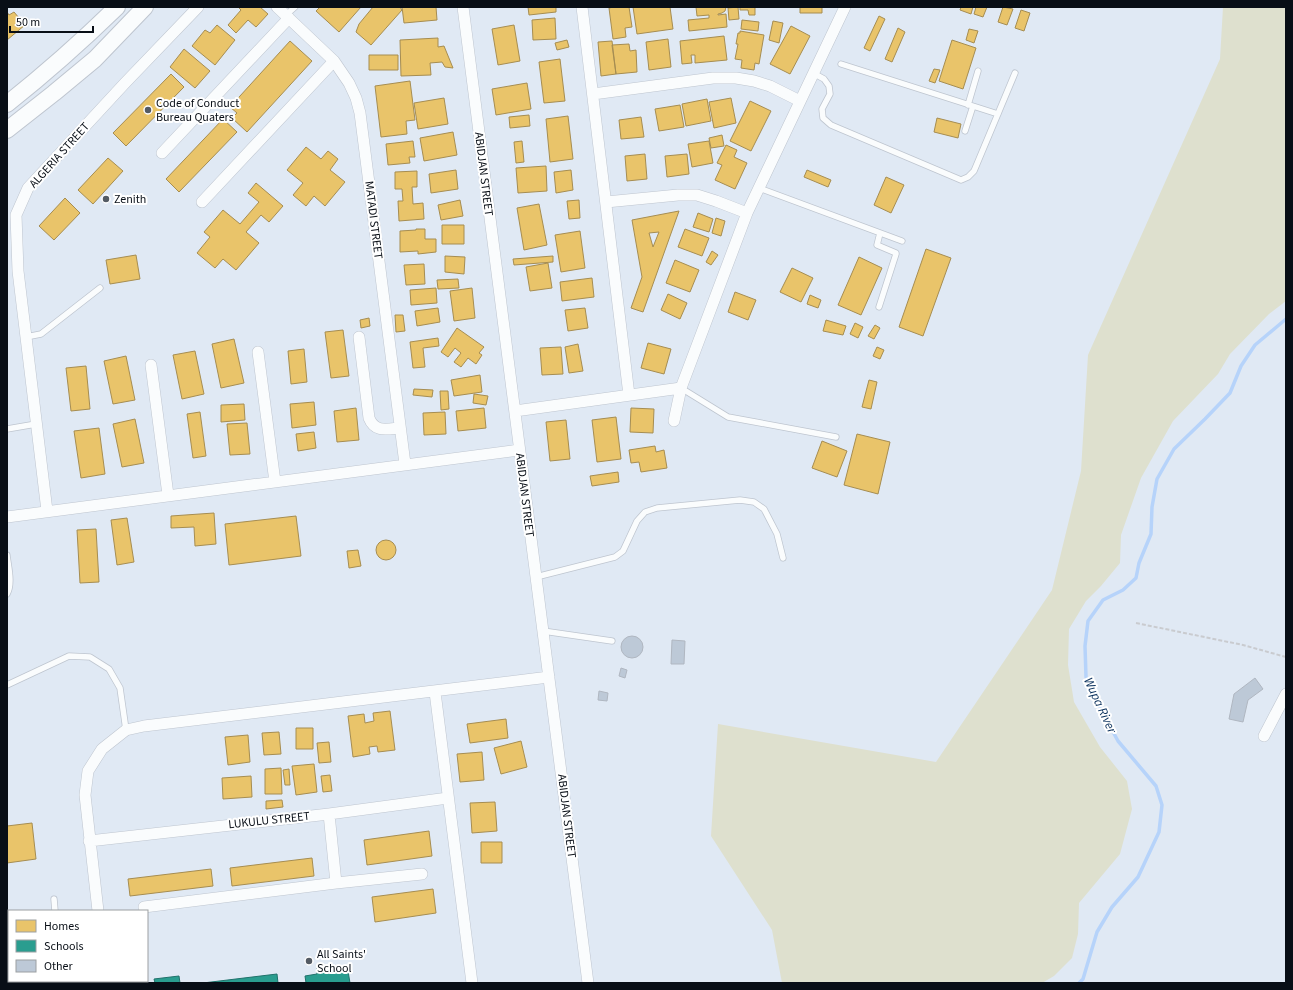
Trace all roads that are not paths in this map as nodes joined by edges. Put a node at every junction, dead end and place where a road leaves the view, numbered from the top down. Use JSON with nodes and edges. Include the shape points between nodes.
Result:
{"nodes":[{"id":1,"x":117,"y":7,"type":"edge"},
{"id":2,"x":144,"y":7,"type":"edge"},
{"id":3,"x":198,"y":7,"type":"edge"},
{"id":4,"x":277,"y":7,"type":"edge"},
{"id":5,"x":295,"y":7,"type":"edge"},
{"id":6,"x":463,"y":7,"type":"edge"},
{"id":7,"x":582,"y":7,"type":"edge"},
{"id":8,"x":845,"y":7,"type":"edge"},
{"id":9,"x":288,"y":16,"type":"junction"},
{"id":10,"x":334,"y":61,"type":"junction"},
{"id":11,"x":840,"y":64,"type":"dead end"},
{"id":12,"x":978,"y":71,"type":"dead end"},
{"id":13,"x":813,"y":72,"type":"junction"},
{"id":14,"x":1015,"y":73,"type":"dead end"},
{"id":15,"x":593,"y":94,"type":"junction"},
{"id":16,"x":800,"y":101,"type":"junction"},
{"id":17,"x":7,"y":104,"type":"edge"},
{"id":18,"x":970,"y":105,"type":"junction"},
{"id":19,"x":998,"y":114,"type":"junction"},
{"id":20,"x":7,"y":130,"type":"edge"},
{"id":21,"x":965,"y":131,"type":"dead end"},
{"id":22,"x":162,"y":153,"type":"dead end"},
{"id":23,"x":759,"y":188,"type":"junction"},
{"id":24,"x":202,"y":202,"type":"dead end"},
{"id":25,"x":606,"y":202,"type":"junction"},
{"id":26,"x":747,"y":213,"type":"junction"},
{"id":27,"x":880,"y":233,"type":"junction"},
{"id":28,"x":902,"y":241,"type":"dead end"},
{"id":29,"x":100,"y":288,"type":"dead end"},
{"id":30,"x":879,"y":307,"type":"dead end"},
{"id":31,"x":359,"y":337,"type":"dead end"},
{"id":32,"x":26,"y":338,"type":"junction"},
{"id":33,"x":258,"y":352,"type":"dead end"},
{"id":34,"x":151,"y":365,"type":"dead end"},
{"id":35,"x":681,"y":388,"type":"junction"},
{"id":36,"x":629,"y":396,"type":"junction"},
{"id":37,"x":515,"y":411,"type":"junction"},
{"id":38,"x":674,"y":421,"type":"dead end"},
{"id":39,"x":36,"y":424,"type":"junction"},
{"id":40,"x":400,"y":428,"type":"junction"},
{"id":41,"x":7,"y":429,"type":"edge"},
{"id":42,"x":836,"y":437,"type":"dead end"},
{"id":43,"x":519,"y":450,"type":"junction"},
{"id":44,"x":405,"y":464,"type":"junction"},
{"id":45,"x":275,"y":482,"type":"junction"},
{"id":46,"x":168,"y":495,"type":"junction"},
{"id":47,"x":47,"y":511,"type":"junction"},
{"id":48,"x":7,"y":516,"type":"edge"},
{"id":49,"x":7,"y":554,"type":"edge"},
{"id":50,"x":782,"y":558,"type":"dead end"},
{"id":51,"x":536,"y":577,"type":"junction"},
{"id":52,"x":7,"y":594,"type":"edge"},
{"id":53,"x":543,"y":631,"type":"junction"},
{"id":54,"x":612,"y":641,"type":"dead end"},
{"id":55,"x":549,"y":677,"type":"junction"},
{"id":56,"x":7,"y":685,"type":"edge"},
{"id":57,"x":435,"y":692,"type":"junction"},
{"id":58,"x":1286,"y":694,"type":"edge"},
{"id":59,"x":126,"y":730,"type":"junction"},
{"id":60,"x":1264,"y":736,"type":"dead end"},
{"id":61,"x":448,"y":798,"type":"junction"},
{"id":62,"x":329,"y":814,"type":"junction"},
{"id":63,"x":89,"y":841,"type":"junction"},
{"id":64,"x":422,"y":874,"type":"dead end"},
{"id":65,"x":336,"y":883,"type":"junction"},
{"id":66,"x":54,"y":899,"type":"dead end"},
{"id":67,"x":144,"y":907,"type":"dead end"},
{"id":68,"x":56,"y":910,"type":"edge"},
{"id":69,"x":98,"y":910,"type":"edge"},
{"id":70,"x":472,"y":983,"type":"edge"},
{"id":71,"x":588,"y":983,"type":"edge"}],
"edges":[{"from":1,"to":17,"type":"main road","via":[[79,44]]},
{"from":2,"to":20,"type":"main road","via":[[95,59]]},
{"from":3,"to":32,"type":"street","name":"ALGERIA STREET","via":[[28,188],[16,215],[18,271]]},
{"from":4,"to":9,"type":"street","name":"MATADI STREET"},
{"from":5,"to":9,"type":"lane"},
{"from":6,"to":37,"type":"street","name":"ABIDJAN STREET"},
{"from":7,"to":15,"type":"street"},
{"from":8,"to":13,"type":"street"},
{"from":9,"to":10,"type":"street","name":"MATADI STREET"},
{"from":9,"to":22,"type":"street"},
{"from":10,"to":24,"type":"street"},
{"from":10,"to":40,"type":"street","name":"MATADI STREET","via":[[349,83],[360,113]]},
{"from":11,"to":18,"type":"lane"},
{"from":12,"to":18,"type":"lane"},
{"from":13,"to":16,"type":"street"},
{"from":13,"to":19,"type":"lane","via":[[829,86],[830,94],[822,109],[823,118],[831,125],[961,180],[974,171]]},
{"from":14,"to":19,"type":"lane"},
{"from":15,"to":16,"type":"street","via":[[713,78],[736,78],[770,86]]},
{"from":15,"to":25,"type":"street"},
{"from":16,"to":23,"type":"street"},
{"from":18,"to":19,"type":"lane"},
{"from":18,"to":21,"type":"lane"},
{"from":23,"to":26,"type":"street"},
{"from":23,"to":27,"type":"lane"},
{"from":25,"to":26,"type":"street","via":[[697,195]]},
{"from":25,"to":36,"type":"street"},
{"from":26,"to":35,"type":"street"},
{"from":27,"to":28,"type":"lane"},
{"from":27,"to":30,"type":"lane","via":[[877,246],[896,254]]},
{"from":29,"to":32,"type":"lane","via":[[41,334]]},
{"from":31,"to":40,"type":"street","via":[[372,425],[379,429]]},
{"from":32,"to":39,"type":"street","name":"ALGERIA STREET"},
{"from":33,"to":45,"type":"street"},
{"from":34,"to":46,"type":"street"},
{"from":35,"to":36,"type":"street"},
{"from":35,"to":38,"type":"street"},
{"from":35,"to":42,"type":"lane","via":[[728,417]]},
{"from":36,"to":37,"type":"street"},
{"from":37,"to":43,"type":"street","name":"ABIDJAN STREET"},
{"from":39,"to":41,"type":"lane"},
{"from":39,"to":47,"type":"street","name":"ALGERIA STREET"},
{"from":40,"to":44,"type":"street","name":"MATADI STREET"},
{"from":43,"to":44,"type":"street"},
{"from":43,"to":51,"type":"street","name":"ABIDJAN STREET"},
{"from":44,"to":45,"type":"street"},
{"from":45,"to":46,"type":"street"},
{"from":46,"to":47,"type":"street"},
{"from":47,"to":48,"type":"street"},
{"from":49,"to":52,"type":"lane","via":[[10,583]]},
{"from":50,"to":51,"type":"lane","via":[[776,534],[764,509],[754,502],[740,500],[657,508],[645,512],[637,522],[623,551],[615,557]]},
{"from":51,"to":53,"type":"street","name":"ABIDJAN STREET"},
{"from":53,"to":54,"type":"lane"},
{"from":53,"to":55,"type":"street","name":"ABIDJAN STREET"},
{"from":55,"to":57,"type":"street"},
{"from":55,"to":71,"type":"street","name":"ABIDJAN STREET"},
{"from":56,"to":59,"type":"lane","via":[[69,656],[90,656],[109,669],[120,688]]},
{"from":57,"to":59,"type":"street","via":[[292,707]]},
{"from":57,"to":61,"type":"street"},
{"from":58,"to":60,"type":"street"},
{"from":59,"to":63,"type":"street","via":[[102,749],[88,771],[85,795]]},
{"from":61,"to":62,"type":"street","name":"LUKULU STREET"},
{"from":61,"to":70,"type":"street"},
{"from":62,"to":63,"type":"street","name":"LUKULU STREET"},
{"from":62,"to":65,"type":"street"},
{"from":63,"to":69,"type":"street"},
{"from":64,"to":65,"type":"street"},
{"from":65,"to":67,"type":"street"},
{"from":66,"to":68,"type":"lane"}]}
